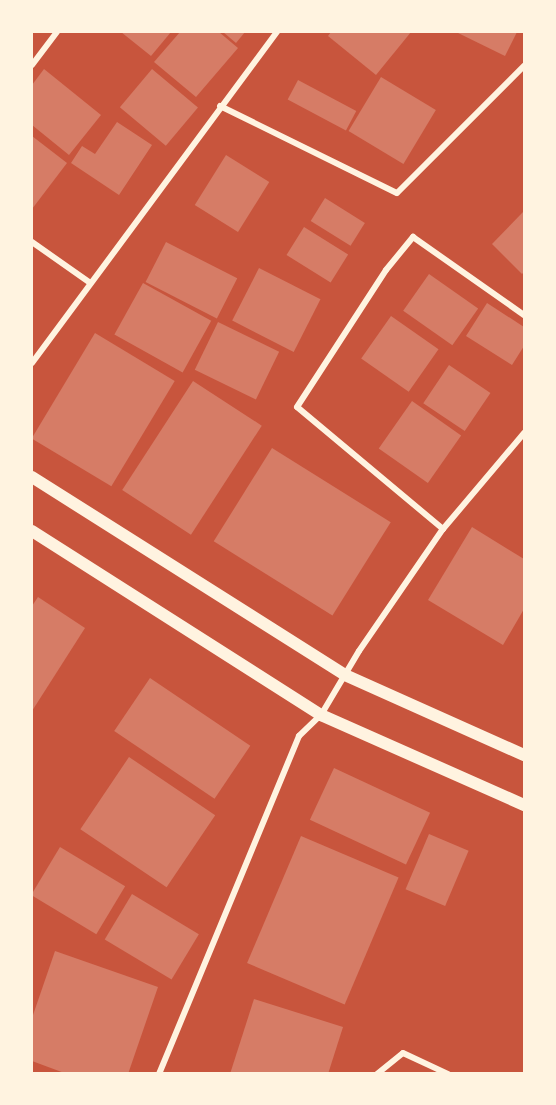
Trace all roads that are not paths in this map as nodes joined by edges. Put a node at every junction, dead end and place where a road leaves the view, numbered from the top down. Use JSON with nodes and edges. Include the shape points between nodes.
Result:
{"nodes":[{"id":1,"x":57,"y":32,"type":"edge"},
{"id":2,"x":277,"y":32,"type":"edge"},
{"id":3,"x":32,"y":65,"type":"edge"},
{"id":4,"x":525,"y":66,"type":"edge"},
{"id":5,"x":220,"y":106,"type":"junction"},
{"id":6,"x":32,"y":242,"type":"edge"},
{"id":7,"x":89,"y":282,"type":"junction"},
{"id":8,"x":525,"y":315,"type":"edge"},
{"id":9,"x":32,"y":363,"type":"edge"},
{"id":10,"x":525,"y":433,"type":"edge"},
{"id":11,"x":32,"y":477,"type":"edge"},
{"id":12,"x":443,"y":530,"type":"junction"},
{"id":13,"x":32,"y":531,"type":"edge"},
{"id":14,"x":345,"y":675,"type":"junction"},
{"id":15,"x":321,"y":715,"type":"junction"},
{"id":16,"x":525,"y":754,"type":"edge"},
{"id":17,"x":525,"y":805,"type":"edge"},
{"id":18,"x":159,"y":1074,"type":"edge"},
{"id":19,"x":377,"y":1074,"type":"edge"},
{"id":20,"x":448,"y":1074,"type":"edge"}],
"edges":[{"from":1,"to":3,"type":"street"},
{"from":2,"to":5,"type":"street"},
{"from":4,"to":5,"type":"street","via":[[397,193]]},
{"from":5,"to":7,"type":"street"},
{"from":6,"to":7,"type":"street"},
{"from":7,"to":9,"type":"street"},
{"from":8,"to":12,"type":"street","via":[[413,237],[386,270],[297,407]]},
{"from":10,"to":12,"type":"street"},
{"from":11,"to":14,"type":"main road"},
{"from":12,"to":14,"type":"street"},
{"from":13,"to":15,"type":"main road"},
{"from":14,"to":15,"type":"street"},
{"from":14,"to":16,"type":"main road"},
{"from":15,"to":17,"type":"main road"},
{"from":15,"to":18,"type":"street","via":[[299,736]]},
{"from":19,"to":20,"type":"street","via":[[403,1053]]}]}
